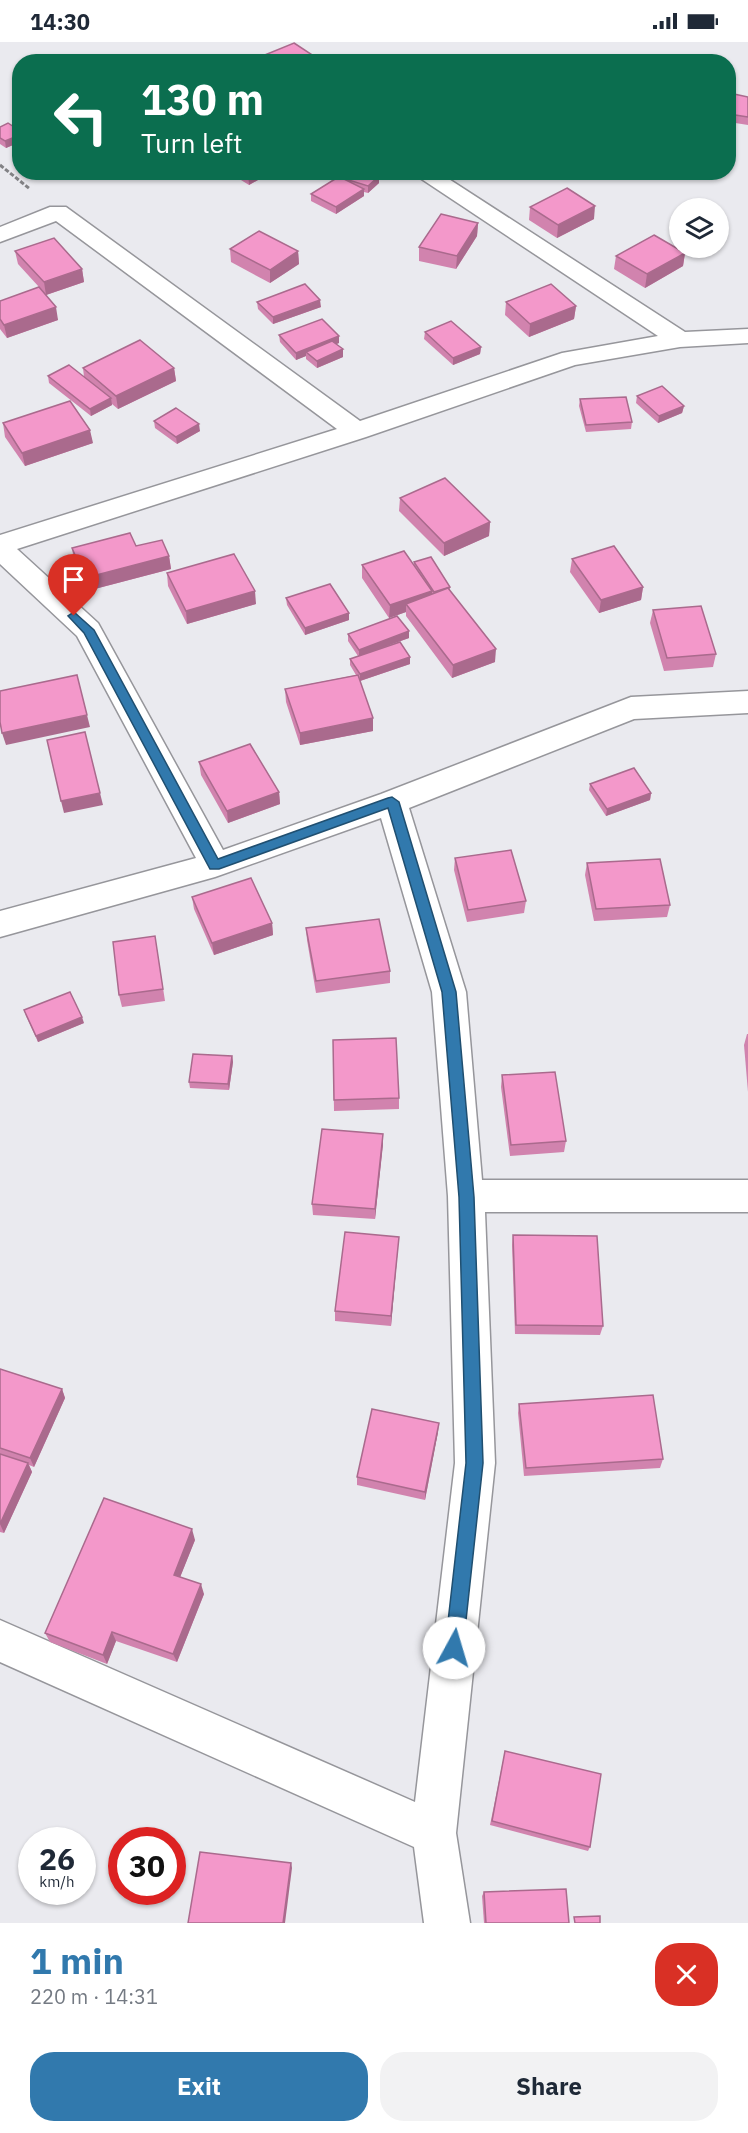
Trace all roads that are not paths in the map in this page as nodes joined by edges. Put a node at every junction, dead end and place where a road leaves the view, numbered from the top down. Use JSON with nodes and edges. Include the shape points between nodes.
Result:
{"nodes":[{"id":1,"x":434,"y":180,"type":"edge"},
{"id":2,"x":0,"y":235,"type":"edge"},
{"id":3,"x":748,"y":336,"type":"edge"},
{"id":4,"x":680,"y":340,"type":"junction"},
{"id":5,"x":357,"y":430,"type":"junction"},
{"id":6,"x":0,"y":547,"type":"edge"},
{"id":7,"x":748,"y":702,"type":"edge"},
{"id":8,"x":392,"y":802,"type":"junction"},
{"id":9,"x":215,"y":865,"type":"junction"},
{"id":10,"x":0,"y":924,"type":"edge"},
{"id":11,"x":748,"y":1196,"type":"edge"},
{"id":12,"x":466,"y":1197,"type":"junction"},
{"id":13,"x":0,"y":1641,"type":"edge"},
{"id":14,"x":434,"y":1833,"type":"junction"},
{"id":15,"x":447,"y":1923,"type":"edge"}],
"edges":[{"from":1,"to":4,"type":"street"},
{"from":2,"to":5,"type":"street","via":[[58,212]]},
{"from":3,"to":4,"type":"street"},
{"from":4,"to":5,"type":"street","via":[[571,358]]},
{"from":5,"to":6,"type":"street"},
{"from":6,"to":9,"type":"street","via":[[88,630]]},
{"from":7,"to":8,"type":"street","via":[[631,708]]},
{"from":8,"to":9,"type":"street"},
{"from":8,"to":12,"type":"street","via":[[449,992]]},
{"from":9,"to":10,"type":"street"},
{"from":11,"to":12,"type":"street"},
{"from":12,"to":14,"type":"street","via":[[475,1463]]},
{"from":13,"to":14,"type":"street"},
{"from":14,"to":15,"type":"street"}]}
